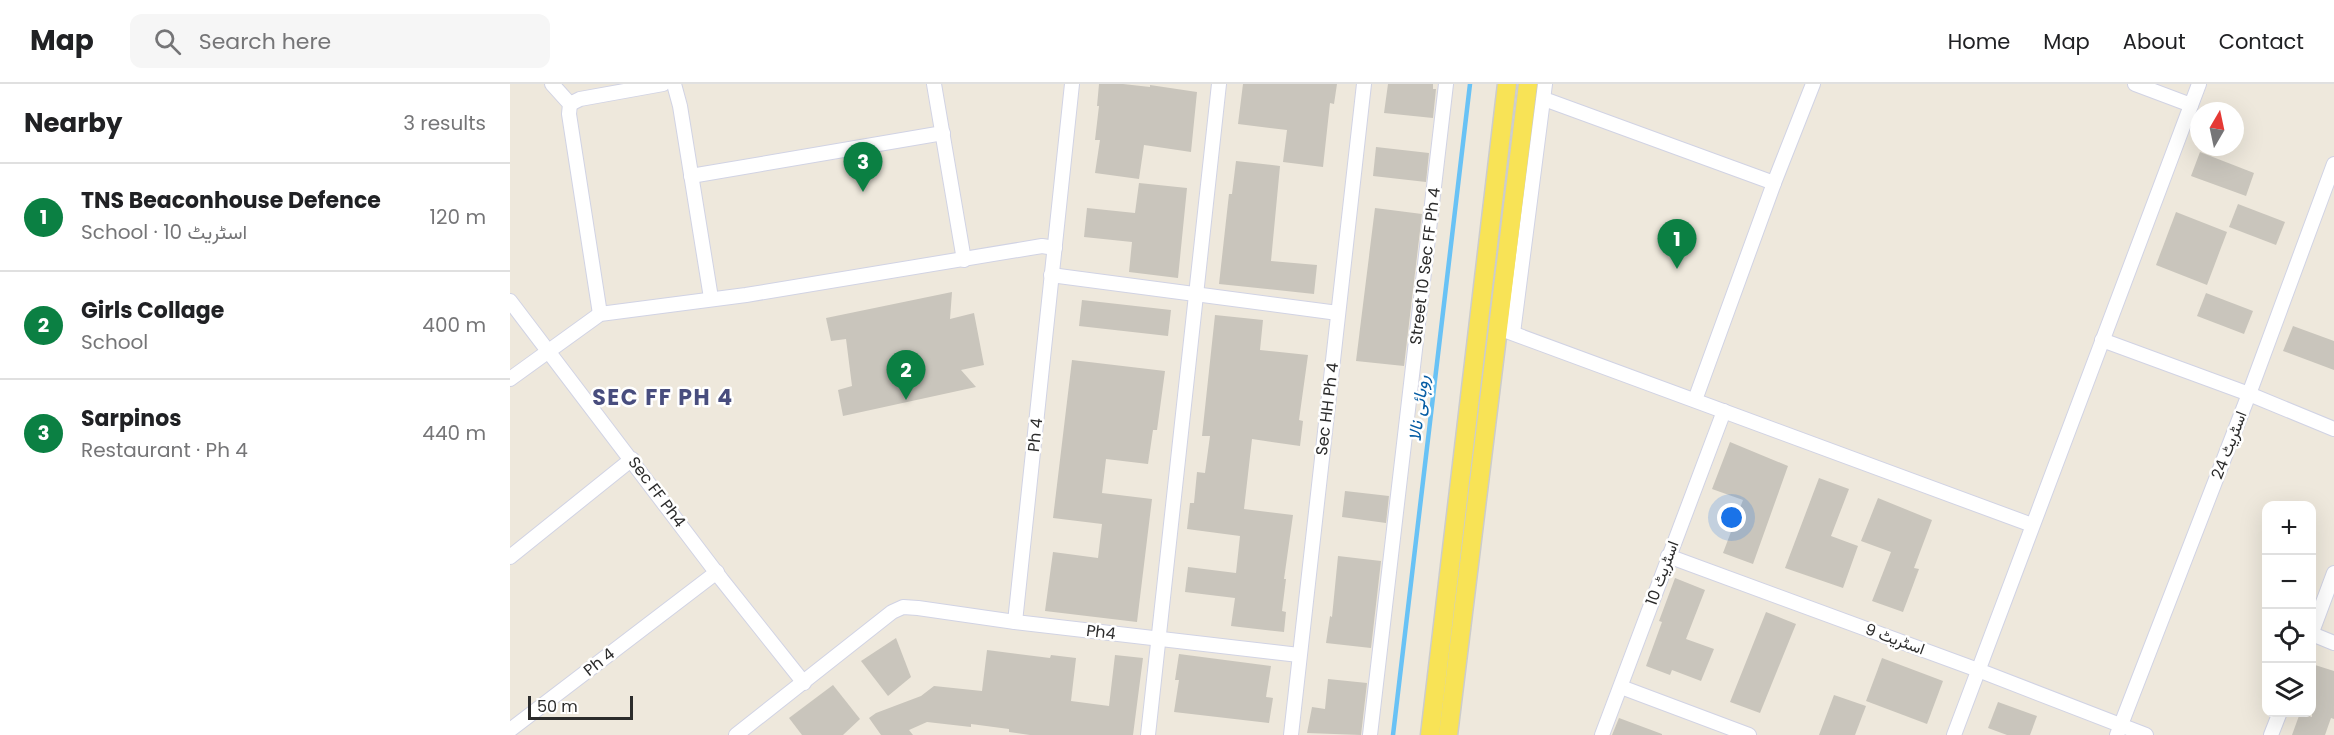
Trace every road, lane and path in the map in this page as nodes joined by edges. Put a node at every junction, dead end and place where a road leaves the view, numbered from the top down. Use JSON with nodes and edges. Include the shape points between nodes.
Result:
{"nodes":[{"id":1,"x":552,"y":84,"type":"edge"},
{"id":2,"x":663,"y":84,"type":"edge"},
{"id":3,"x":674,"y":84,"type":"edge"},
{"id":4,"x":934,"y":84,"type":"edge"},
{"id":5,"x":1072,"y":84,"type":"edge"},
{"id":6,"x":1219,"y":84,"type":"edge"},
{"id":7,"x":1364,"y":84,"type":"edge"},
{"id":8,"x":1446,"y":84,"type":"edge"},
{"id":9,"x":1507,"y":84,"type":"edge"},
{"id":10,"x":1528,"y":84,"type":"edge"},
{"id":11,"x":1545,"y":84,"type":"edge"},
{"id":12,"x":1813,"y":84,"type":"edge"},
{"id":13,"x":2135,"y":84,"type":"edge"},
{"id":14,"x":2199,"y":84,"type":"edge"},
{"id":15,"x":1544,"y":99,"type":"junction"},
{"id":16,"x":2192,"y":102,"type":"edge"},
{"id":17,"x":570,"y":104,"type":"junction"},
{"id":18,"x":2190,"y":105,"type":"edge"},
{"id":19,"x":2190,"y":108,"type":"edge"},
{"id":20,"x":943,"y":133,"type":"junction"},
{"id":21,"x":1530,"y":139,"type":"junction"},
{"id":22,"x":2334,"y":164,"type":"edge"},
{"id":23,"x":691,"y":176,"type":"junction"},
{"id":24,"x":1774,"y":183,"type":"junction"},
{"id":25,"x":1055,"y":248,"type":"junction"},
{"id":26,"x":964,"y":260,"type":"junction"},
{"id":27,"x":1052,"y":275,"type":"junction"},
{"id":28,"x":1196,"y":294,"type":"junction"},
{"id":29,"x":711,"y":298,"type":"junction"},
{"id":30,"x":510,"y":301,"type":"edge"},
{"id":31,"x":1338,"y":313,"type":"junction"},
{"id":32,"x":600,"y":314,"type":"junction"},
{"id":33,"x":1506,"y":331,"type":"junction"},
{"id":34,"x":2102,"y":340,"type":"junction"},
{"id":35,"x":547,"y":351,"type":"junction"},
{"id":36,"x":510,"y":380,"type":"edge"},
{"id":37,"x":2249,"y":394,"type":"junction"},
{"id":38,"x":1695,"y":400,"type":"junction"},
{"id":39,"x":1724,"y":411,"type":"junction"},
{"id":40,"x":2334,"y":429,"type":"edge"},
{"id":41,"x":632,"y":459,"type":"junction"},
{"id":42,"x":2032,"y":525,"type":"junction"},
{"id":43,"x":510,"y":556,"type":"edge"},
{"id":44,"x":1668,"y":556,"type":"junction"},
{"id":45,"x":717,"y":572,"type":"junction"},
{"id":46,"x":2334,"y":573,"type":"edge"},
{"id":47,"x":1015,"y":622,"type":"junction"},
{"id":48,"x":2316,"y":622,"type":"edge"},
{"id":49,"x":2316,"y":635,"type":"edge"},
{"id":50,"x":1159,"y":639,"type":"junction"},
{"id":51,"x":2334,"y":643,"type":"edge"},
{"id":52,"x":1299,"y":655,"type":"junction"},
{"id":53,"x":1978,"y":670,"type":"junction"},
{"id":54,"x":804,"y":683,"type":"junction"},
{"id":55,"x":1621,"y":687,"type":"junction"},
{"id":56,"x":2278,"y":717,"type":"edge"},
{"id":57,"x":510,"y":730,"type":"edge"},
{"id":58,"x":2119,"y":730,"type":"edge"},
{"id":59,"x":736,"y":735,"type":"edge"},
{"id":60,"x":1148,"y":735,"type":"edge"},
{"id":61,"x":1291,"y":735,"type":"edge"},
{"id":62,"x":1370,"y":735,"type":"edge"},
{"id":63,"x":1430,"y":735,"type":"edge"},
{"id":64,"x":1448,"y":735,"type":"edge"},
{"id":65,"x":1602,"y":735,"type":"edge"},
{"id":66,"x":1749,"y":735,"type":"edge"},
{"id":67,"x":1954,"y":735,"type":"edge"},
{"id":68,"x":2146,"y":735,"type":"edge"},
{"id":69,"x":2271,"y":735,"type":"edge"}],
"edges":[{"from":1,"to":17,"type":"street"},
{"from":2,"to":17,"type":"street"},
{"from":3,"to":23,"type":"street"},
{"from":4,"to":20,"type":"street"},
{"from":5,"to":25,"type":"street","name":"Ph 4"},
{"from":6,"to":28,"type":"street"},
{"from":7,"to":31,"type":"street","name":"Sec HH Ph 4"},
{"from":8,"to":62,"type":"street","name":"Street 10 Sec FF Ph 4"},
{"from":9,"to":63,"type":"main road"},
{"from":10,"to":21,"type":"main road"},
{"from":11,"to":15,"type":"street"},
{"from":12,"to":24,"type":"street"},
{"from":13,"to":18,"type":"street"},
{"from":14,"to":16,"type":"street"},
{"from":15,"to":21,"type":"street"},
{"from":15,"to":24,"type":"street"},
{"from":17,"to":32,"type":"street"},
{"from":19,"to":34,"type":"street"},
{"from":20,"to":23,"type":"street"},
{"from":20,"to":26,"type":"street"},
{"from":21,"to":33,"type":"main road"},
{"from":22,"to":37,"type":"street","name":"اسٹریٹ 24"},
{"from":23,"to":29,"type":"street"},
{"from":24,"to":38,"type":"street"},
{"from":25,"to":26,"type":"street","via":[[1042,246]]},
{"from":25,"to":27,"type":"street","name":"Ph 4"},
{"from":26,"to":29,"type":"street"},
{"from":27,"to":28,"type":"street"},
{"from":27,"to":47,"type":"street","name":"Ph 4"},
{"from":28,"to":31,"type":"street"},
{"from":28,"to":50,"type":"street"},
{"from":29,"to":32,"type":"street"},
{"from":30,"to":35,"type":"street","name":"Sec FF Ph4"},
{"from":31,"to":52,"type":"street","name":"Sec HH Ph 4"},
{"from":32,"to":35,"type":"street"},
{"from":33,"to":38,"type":"street"},
{"from":33,"to":64,"type":"main road"},
{"from":34,"to":37,"type":"street"},
{"from":34,"to":42,"type":"street"},
{"from":35,"to":36,"type":"street"},
{"from":35,"to":41,"type":"street","name":"Sec FF Ph4"},
{"from":37,"to":40,"type":"street"},
{"from":37,"to":58,"type":"street","name":"اسٹریٹ 24"},
{"from":38,"to":39,"type":"street"},
{"from":39,"to":42,"type":"street"},
{"from":39,"to":44,"type":"street","name":"اسٹریٹ 10"},
{"from":41,"to":43,"type":"street"},
{"from":41,"to":45,"type":"street","name":"Sec FF Ph4"},
{"from":42,"to":53,"type":"street"},
{"from":44,"to":53,"type":"street","name":"اسٹریٹ 9"},
{"from":44,"to":55,"type":"street","name":"اسٹریٹ 10"},
{"from":45,"to":54,"type":"street","name":"Sec FF Ph4"},
{"from":45,"to":57,"type":"street","name":"Ph 4"},
{"from":46,"to":48,"type":"street"},
{"from":47,"to":50,"type":"street","name":"Ph4"},
{"from":47,"to":54,"type":"street","name":"Ph4","via":[[903,608],[892,612]]},
{"from":49,"to":51,"type":"street"},
{"from":50,"to":52,"type":"street","name":"Ph4"},
{"from":50,"to":60,"type":"street"},
{"from":52,"to":61,"type":"street","name":"Sec HH Ph 4"},
{"from":53,"to":58,"type":"street","name":"اسٹریٹ 9"},
{"from":53,"to":67,"type":"street"},
{"from":54,"to":59,"type":"street"},
{"from":55,"to":65,"type":"street","name":"اسٹریٹ 10"},
{"from":55,"to":66,"type":"street"},
{"from":56,"to":69,"type":"street"},
{"from":58,"to":68,"type":"street","name":"اسٹریٹ 9"}]}
